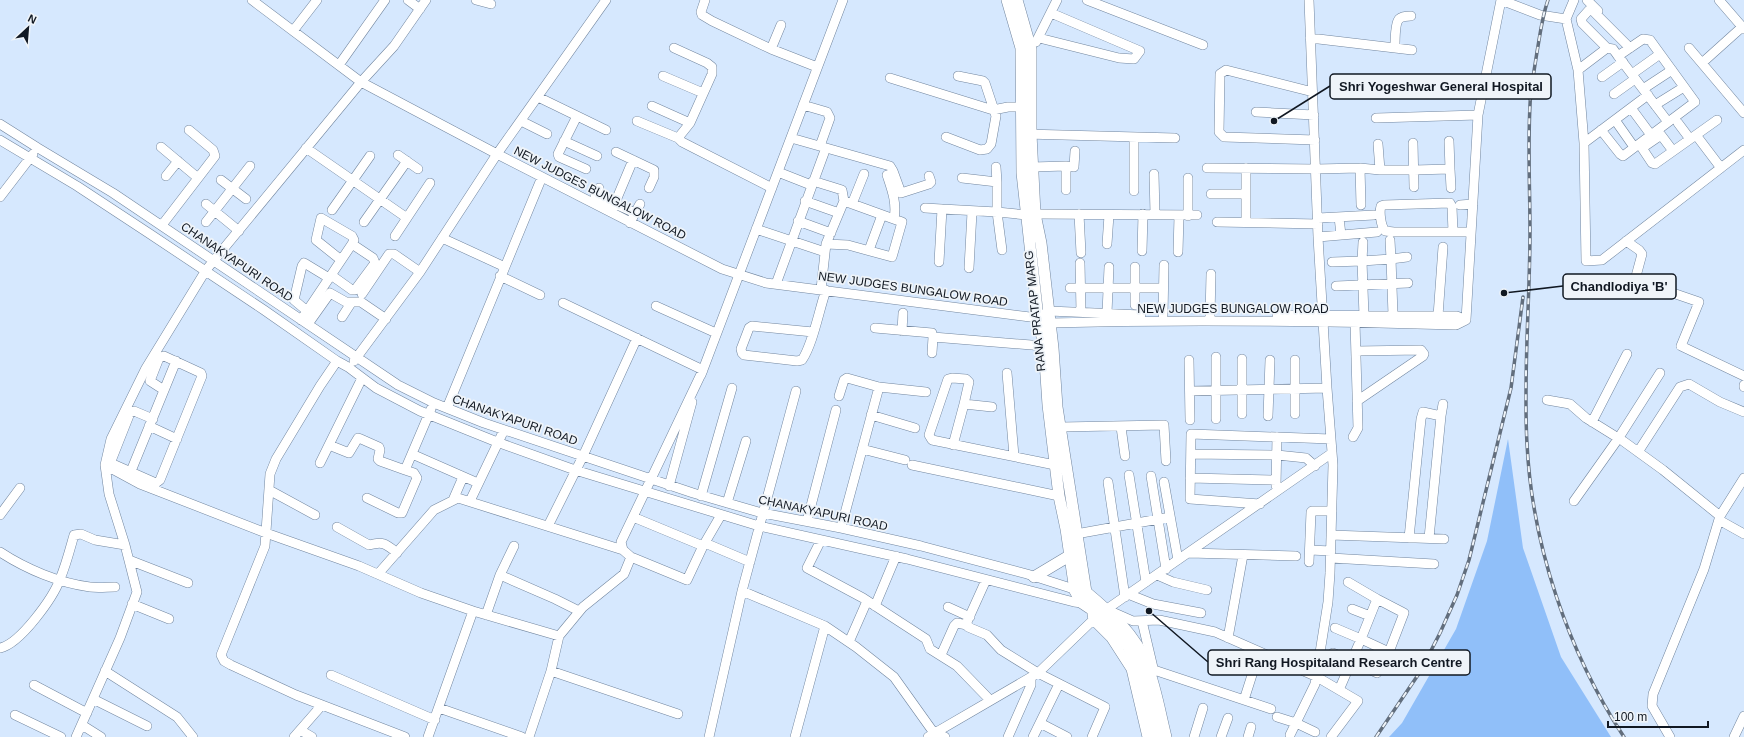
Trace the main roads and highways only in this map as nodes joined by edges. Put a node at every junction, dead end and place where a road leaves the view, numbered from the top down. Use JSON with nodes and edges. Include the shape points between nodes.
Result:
{"nodes":[{"id":1,"x":1007,"y":0,"type":"edge"},
{"id":2,"x":1017,"y":0,"type":"edge"},
{"id":3,"x":1026,"y":134,"type":"junction"},
{"id":4,"x":1031,"y":214,"type":"junction"},
{"id":5,"x":1069,"y":556,"type":"junction"},
{"id":6,"x":1034,"y":577,"type":"road end"},
{"id":7,"x":1082,"y":604,"type":"road end"},
{"id":8,"x":1092,"y":605,"type":"junction"},
{"id":9,"x":1156,"y":737,"type":"edge"},
{"id":10,"x":1166,"y":737,"type":"edge"}],
"edges":[{"from":1,"to":3,"type":"main road","name":"RANA PRATAP MARG","via":[[1021,48],[1022,107]]},
{"from":2,"to":3,"type":"main road","name":"RANA PRATAP MARG","via":[[1031,49]]},
{"from":3,"to":4,"type":"main road","name":"RANA PRATAP MARG","via":[[1032,167]]},
{"from":3,"to":4,"type":"main road","name":"RANA PRATAP MARG","via":[[1022,172]]},
{"from":4,"to":5,"type":"main road","name":"RANA PRATAP MARG","via":[[1038,318],[1044,346],[1055,465]]},
{"from":4,"to":8,"type":"main road","name":"RANA PRATAP MARG","via":[[1041,243],[1057,407],[1076,534]]},
{"from":5,"to":6,"type":"main road"},
{"from":5,"to":8,"type":"main road","name":"RANA PRATAP MARG"},
{"from":7,"to":8,"type":"main road"},
{"from":8,"to":9,"type":"main road","via":[[1127,645],[1139,668]]},
{"from":8,"to":10,"type":"main road","via":[[1118,622],[1134,640],[1147,665]]}]}
